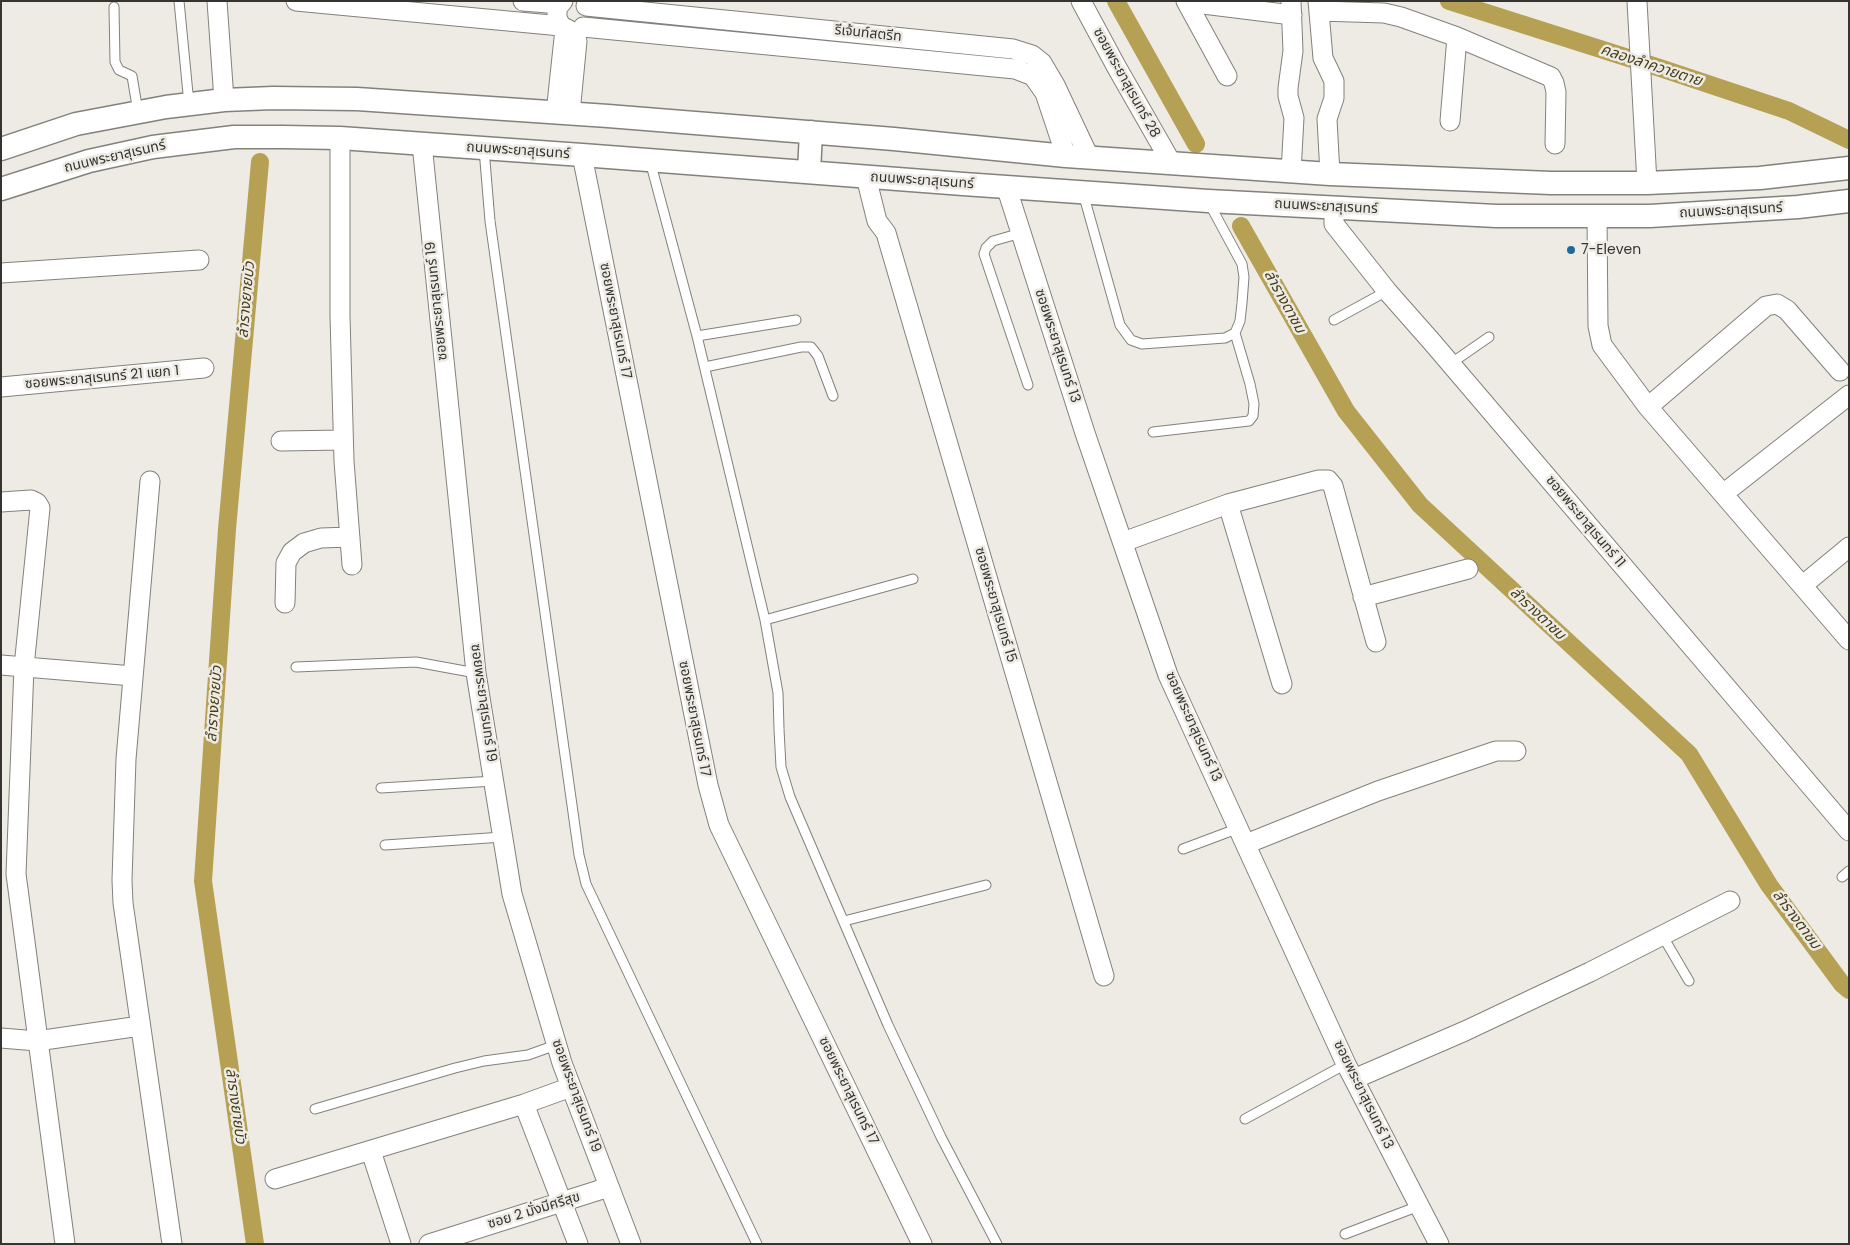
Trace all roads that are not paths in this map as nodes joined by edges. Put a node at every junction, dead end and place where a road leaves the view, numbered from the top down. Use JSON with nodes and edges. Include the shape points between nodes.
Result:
{"nodes":[{"id":1,"x":179,"y":1,"type":"edge"},
{"id":2,"x":217,"y":1,"type":"edge"},
{"id":3,"x":296,"y":1,"type":"edge"},
{"id":4,"x":523,"y":1,"type":"edge"},
{"id":5,"x":1081,"y":1,"type":"edge"},
{"id":6,"x":1637,"y":1,"type":"edge"},
{"id":7,"x":1187,"y":2,"type":"edge"},
{"id":8,"x":561,"y":3,"type":"edge"},
{"id":9,"x":584,"y":3,"type":"edge"},
{"id":10,"x":1319,"y":6,"type":"edge"},
{"id":11,"x":114,"y":7,"type":"dead end"},
{"id":12,"x":1292,"y":8,"type":"edge"},
{"id":13,"x":572,"y":28,"type":"junction"},
{"id":14,"x":1457,"y":37,"type":"junction"},
{"id":15,"x":1227,"y":76,"type":"dead end"},
{"id":16,"x":224,"y":100,"type":"junction"},
{"id":17,"x":189,"y":104,"type":"junction"},
{"id":18,"x":138,"y":112,"type":"junction"},
{"id":19,"x":563,"y":113,"type":"junction"},
{"id":20,"x":1294,"y":118,"type":"junction"},
{"id":21,"x":1327,"y":119,"type":"junction"},
{"id":22,"x":1450,"y":120,"type":"dead end"},
{"id":23,"x":811,"y":132,"type":"junction"},
{"id":24,"x":340,"y":138,"type":"junction"},
{"id":25,"x":422,"y":144,"type":"junction"},
{"id":26,"x":1555,"y":144,"type":"dead end"},
{"id":27,"x":1,"y":149,"type":"edge"},
{"id":28,"x":484,"y":149,"type":"junction"},
{"id":29,"x":582,"y":155,"type":"junction"},
{"id":30,"x":1066,"y":156,"type":"junction"},
{"id":31,"x":1089,"y":157,"type":"junction"},
{"id":32,"x":650,"y":161,"type":"junction"},
{"id":33,"x":1172,"y":164,"type":"junction"},
{"id":34,"x":1847,"y":168,"type":"edge"},
{"id":35,"x":809,"y":172,"type":"junction"},
{"id":36,"x":1292,"y":172,"type":"junction"},
{"id":37,"x":1330,"y":174,"type":"junction"},
{"id":38,"x":873,"y":177,"type":"junction"},
{"id":39,"x":1648,"y":183,"type":"junction"},
{"id":40,"x":1006,"y":186,"type":"junction"},
{"id":41,"x":1,"y":189,"type":"edge"},
{"id":42,"x":1083,"y":193,"type":"junction"},
{"id":43,"x":1208,"y":201,"type":"junction"},
{"id":44,"x":1849,"y":201,"type":"edge"},
{"id":45,"x":1334,"y":208,"type":"junction"},
{"id":46,"x":1597,"y":216,"type":"junction"},
{"id":47,"x":1021,"y":233,"type":"junction"},
{"id":48,"x":199,"y":260,"type":"dead end"},
{"id":49,"x":1,"y":273,"type":"edge"},
{"id":50,"x":1387,"y":291,"type":"junction"},
{"id":51,"x":796,"y":320,"type":"dead end"},
{"id":52,"x":1334,"y":320,"type":"dead end"},
{"id":53,"x":1234,"y":333,"type":"junction"},
{"id":54,"x":697,"y":336,"type":"junction"},
{"id":55,"x":1489,"y":337,"type":"dead end"},
{"id":56,"x":1450,"y":364,"type":"junction"},
{"id":57,"x":705,"y":367,"type":"junction"},
{"id":58,"x":204,"y":368,"type":"dead end"},
{"id":59,"x":1840,"y":371,"type":"dead end"},
{"id":60,"x":1028,"y":385,"type":"dead end"},
{"id":61,"x":1,"y":387,"type":"edge"},
{"id":62,"x":1849,"y":395,"type":"edge"},
{"id":63,"x":833,"y":396,"type":"dead end"},
{"id":64,"x":1648,"y":407,"type":"junction"},
{"id":65,"x":1153,"y":432,"type":"dead end"},
{"id":66,"x":343,"y":440,"type":"junction"},
{"id":67,"x":281,"y":441,"type":"dead end"},
{"id":68,"x":150,"y":481,"type":"dead end"},
{"id":69,"x":1723,"y":494,"type":"junction"},
{"id":70,"x":1,"y":502,"type":"edge"},
{"id":71,"x":1228,"y":504,"type":"junction"},
{"id":72,"x":350,"y":537,"type":"junction"},
{"id":73,"x":1123,"y":542,"type":"junction"},
{"id":74,"x":1849,"y":547,"type":"edge"},
{"id":75,"x":352,"y":566,"type":"dead end"},
{"id":76,"x":1468,"y":568,"type":"dead end"},
{"id":77,"x":912,"y":579,"type":"dead end"},
{"id":78,"x":1803,"y":585,"type":"junction"},
{"id":79,"x":1364,"y":597,"type":"junction"},
{"id":80,"x":285,"y":603,"type":"dead end"},
{"id":81,"x":765,"y":620,"type":"junction"},
{"id":82,"x":1849,"y":640,"type":"edge"},
{"id":83,"x":1376,"y":642,"type":"dead end"},
{"id":84,"x":1,"y":665,"type":"edge"},
{"id":85,"x":24,"y":666,"type":"junction"},
{"id":86,"x":296,"y":667,"type":"dead end"},
{"id":87,"x":476,"y":674,"type":"junction"},
{"id":88,"x":132,"y":676,"type":"junction"},
{"id":89,"x":1282,"y":684,"type":"dead end"},
{"id":90,"x":1516,"y":751,"type":"dead end"},
{"id":91,"x":494,"y":781,"type":"junction"},
{"id":92,"x":381,"y":788,"type":"dead end"},
{"id":93,"x":1849,"y":831,"type":"edge"},
{"id":94,"x":1242,"y":836,"type":"junction"},
{"id":95,"x":503,"y":837,"type":"junction"},
{"id":96,"x":384,"y":845,"type":"dead end"},
{"id":97,"x":1183,"y":849,"type":"dead end"},
{"id":98,"x":986,"y":885,"type":"dead end"},
{"id":99,"x":1730,"y":901,"type":"dead end"},
{"id":100,"x":844,"y":921,"type":"junction"},
{"id":101,"x":1662,"y":935,"type":"junction"},
{"id":102,"x":1104,"y":976,"type":"dead end"},
{"id":103,"x":1689,"y":981,"type":"dead end"},
{"id":104,"x":140,"y":1026,"type":"junction"},
{"id":105,"x":1,"y":1038,"type":"edge"},
{"id":106,"x":37,"y":1041,"type":"junction"},
{"id":107,"x":556,"y":1045,"type":"junction"},
{"id":108,"x":1350,"y":1072,"type":"junction"},
{"id":109,"x":571,"y":1087,"type":"junction"},
{"id":110,"x":524,"y":1104,"type":"junction"},
{"id":111,"x":315,"y":1109,"type":"dead end"},
{"id":112,"x":1245,"y":1119,"type":"dead end"},
{"id":113,"x":371,"y":1151,"type":"junction"},
{"id":114,"x":275,"y":1179,"type":"dead end"},
{"id":115,"x":609,"y":1188,"type":"junction"},
{"id":116,"x":562,"y":1203,"type":"junction"},
{"id":117,"x":1418,"y":1206,"type":"junction"},
{"id":118,"x":1345,"y":1234,"type":"dead end"},
{"id":119,"x":66,"y":1244,"type":"edge"},
{"id":120,"x":172,"y":1244,"type":"edge"},
{"id":121,"x":401,"y":1244,"type":"edge"},
{"id":122,"x":429,"y":1244,"type":"edge"},
{"id":123,"x":578,"y":1244,"type":"edge"},
{"id":124,"x":630,"y":1244,"type":"edge"},
{"id":125,"x":757,"y":1244,"type":"edge"},
{"id":126,"x":922,"y":1244,"type":"edge"},
{"id":127,"x":997,"y":1244,"type":"edge"},
{"id":128,"x":1439,"y":1244,"type":"edge"}],
"edges":[{"from":1,"to":17,"type":"lane"},
{"from":2,"to":16,"type":"street"},
{"from":3,"to":13,"type":"street","name":"รีเจ้นท์สตรีท"},
{"from":4,"to":8,"type":"street","name":"รีเจ้นท์สตรีท"},
{"from":5,"to":33,"type":"street","name":"ซอยพระยาสุเรนทร์ 28"},
{"from":6,"to":39,"type":"street"},
{"from":7,"to":12,"type":"street"},
{"from":7,"to":15,"type":"street"},
{"from":8,"to":13,"type":"street","name":"รีเจ้นท์สตรีท","via":[[557,18]]},
{"from":9,"to":13,"type":"street","name":"รีเจ้นท์สตรีท","via":[[589,14]]},
{"from":9,"to":31,"type":"street","name":"รีเจ้นท์สตรีท","via":[[993,47],[1032,55],[1042,63],[1055,85]]},
{"from":10,"to":14,"type":"street","via":[[1384,13]]},
{"from":10,"to":21,"type":"street","via":[[1323,58],[1334,81],[1334,98]]},
{"from":11,"to":18,"type":"lane","via":[[115,62],[119,70],[132,76]]},
{"from":12,"to":20,"type":"street","via":[[1293,50],[1288,96]]},
{"from":13,"to":19,"type":"street","name":"รีเจ้นท์สตรีท"},
{"from":13,"to":30,"type":"street","name":"รีเจ้นท์สตรีท","via":[[1015,69],[1033,76],[1045,93]]},
{"from":14,"to":22,"type":"street"},
{"from":14,"to":26,"type":"street","via":[[1551,77],[1556,92]]},
{"from":16,"to":17,"type":"street"},
{"from":16,"to":19,"type":"street","via":[[357,99]]},
{"from":17,"to":18,"type":"street"},
{"from":18,"to":27,"type":"street","via":[[76,124]]},
{"from":19,"to":23,"type":"street"},
{"from":20,"to":21,"type":"street"},
{"from":20,"to":36,"type":"street"},
{"from":21,"to":37,"type":"street"},
{"from":23,"to":30,"type":"street"},
{"from":23,"to":35,"type":"street"},
{"from":24,"to":25,"type":"street","name":"ถนนพระยาสุเรนทร์"},
{"from":24,"to":41,"type":"street","name":"ถนนพระยาสุเรนทร์","via":[[234,137],[153,147],[89,161]]},
{"from":24,"to":66,"type":"street"},
{"from":25,"to":28,"type":"street","name":"ถนนพระยาสุเรนทร์"},
{"from":25,"to":87,"type":"street","name":"ซอยพระยาสุเรนทร์ 19"},
{"from":28,"to":29,"type":"street","name":"ถนนพระยาสุเรนทร์"},
{"from":28,"to":125,"type":"lane","via":[[490,221],[579,855],[586,884]]},
{"from":29,"to":32,"type":"street","name":"ถนนพระยาสุเรนทร์"},
{"from":29,"to":126,"type":"street","name":"ซอยพระยาสุเรนทร์ 17","via":[[708,785],[719,825]]},
{"from":30,"to":31,"type":"street"},
{"from":31,"to":33,"type":"street"},
{"from":32,"to":35,"type":"street","name":"ถนนพระยาสุเรนทร์"},
{"from":32,"to":54,"type":"lane"},
{"from":33,"to":36,"type":"street"},
{"from":34,"to":39,"type":"street","via":[[1760,178]]},
{"from":35,"to":38,"type":"street","name":"ถนนพระยาสุเรนทร์"},
{"from":36,"to":37,"type":"street"},
{"from":37,"to":39,"type":"street","via":[[1551,184]]},
{"from":38,"to":40,"type":"street","name":"ถนนพระยาสุเรนทร์"},
{"from":38,"to":102,"type":"street","name":"ซอยพระยาสุเรนทร์ 15","via":[[889,217],[886,233]]},
{"from":40,"to":42,"type":"street","name":"ถนนพระยาสุเรนทร์"},
{"from":40,"to":47,"type":"street","name":"ซอยพระยาสุเรนทร์ 13"},
{"from":42,"to":43,"type":"street","name":"ถนนพระยาสุเรนทร์"},
{"from":42,"to":53,"type":"lane","via":[[1120,325],[1131,340],[1153,345],[1225,338]]},
{"from":43,"to":45,"type":"street","name":"ถนนพระยาสุเรนทร์"},
{"from":43,"to":53,"type":"lane","via":[[1242,264],[1240,321]]},
{"from":44,"to":46,"type":"street","name":"ถนนพระยาสุเรนทร์","via":[[1744,211]]},
{"from":45,"to":46,"type":"street","name":"ถนนพระยาสุเรนทร์","via":[[1496,216]]},
{"from":45,"to":50,"type":"street","name":"ซอยพระยาสุเรนทร์ 11","via":[[1334,224]]},
{"from":46,"to":64,"type":"street","via":[[1598,326],[1602,345]]},
{"from":47,"to":60,"type":"lane","via":[[993,241],[984,254]]},
{"from":47,"to":73,"type":"street","name":"ซอยพระยาสุเรนทร์ 13"},
{"from":48,"to":49,"type":"street"},
{"from":50,"to":52,"type":"lane"},
{"from":50,"to":56,"type":"street","name":"ซอยพระยาสุเรนทร์ 11"},
{"from":51,"to":54,"type":"lane"},
{"from":53,"to":65,"type":"lane","via":[[1250,384],[1254,416],[1249,421]]},
{"from":54,"to":57,"type":"lane"},
{"from":55,"to":56,"type":"lane"},
{"from":56,"to":93,"type":"street","name":"ซอยพระยาสุเรนทร์ 11"},
{"from":57,"to":63,"type":"lane","via":[[811,347],[818,356]]},
{"from":57,"to":81,"type":"lane"},
{"from":58,"to":61,"type":"street","name":"ซอยพระยาสุเรนทร์ 21 แยก 1"},
{"from":59,"to":64,"type":"street","via":[[1787,310],[1776,304],[1766,306]]},
{"from":62,"to":69,"type":"street"},
{"from":64,"to":69,"type":"street"},
{"from":66,"to":67,"type":"street"},
{"from":66,"to":72,"type":"street"},
{"from":68,"to":88,"type":"street"},
{"from":69,"to":78,"type":"street"},
{"from":70,"to":85,"type":"street","via":[[31,500],[40,508]]},
{"from":71,"to":73,"type":"street"},
{"from":71,"to":79,"type":"street","via":[[1328,480],[1333,486]]},
{"from":71,"to":89,"type":"street"},
{"from":72,"to":75,"type":"street"},
{"from":72,"to":80,"type":"street","via":[[321,538],[304,543],[292,552],[286,563]]},
{"from":73,"to":94,"type":"street","name":"ซอยพระยาสุเรนทร์ 13","via":[[1168,675]]},
{"from":74,"to":78,"type":"street"},
{"from":76,"to":79,"type":"street"},
{"from":77,"to":81,"type":"lane"},
{"from":78,"to":82,"type":"street"},
{"from":79,"to":83,"type":"street"},
{"from":81,"to":100,"type":"lane","via":[[778,692],[781,767],[790,797]]},
{"from":84,"to":85,"type":"street"},
{"from":85,"to":88,"type":"street"},
{"from":85,"to":106,"type":"street","via":[[16,874]]},
{"from":86,"to":87,"type":"lane","via":[[416,662]]},
{"from":87,"to":91,"type":"street","name":"ซอยพระยาสุเรนทร์ 19"},
{"from":88,"to":104,"type":"street","via":[[122,880]]},
{"from":90,"to":94,"type":"street","via":[[1496,751]]},
{"from":91,"to":92,"type":"lane"},
{"from":91,"to":95,"type":"street","name":"ซอยพระยาสุเรนทร์ 19"},
{"from":94,"to":97,"type":"lane"},
{"from":94,"to":108,"type":"street","name":"ซอยพระยาสุเรนทร์ 13"},
{"from":95,"to":96,"type":"lane"},
{"from":95,"to":107,"type":"street","name":"ซอยพระยาสุเรนทร์ 19","via":[[512,894]]},
{"from":98,"to":100,"type":"lane"},
{"from":99,"to":101,"type":"street"},
{"from":100,"to":127,"type":"lane","via":[[896,1042]]},
{"from":101,"to":103,"type":"lane"},
{"from":101,"to":108,"type":"street","via":[[1465,1031]]},
{"from":104,"to":106,"type":"street"},
{"from":104,"to":120,"type":"street"},
{"from":105,"to":106,"type":"street"},
{"from":106,"to":119,"type":"street"},
{"from":107,"to":109,"type":"street","name":"ซอยพระยาสุเรนทร์ 19"},
{"from":107,"to":111,"type":"lane","via":[[528,1055],[455,1068]]},
{"from":108,"to":112,"type":"lane"},
{"from":108,"to":117,"type":"street","name":"ซอยพระยาสุเรนทร์ 13"},
{"from":109,"to":110,"type":"street"},
{"from":109,"to":115,"type":"street","name":"ซอยพระยาสุเรนทร์ 19"},
{"from":110,"to":113,"type":"street"},
{"from":110,"to":116,"type":"street"},
{"from":113,"to":114,"type":"street"},
{"from":113,"to":121,"type":"street"},
{"from":115,"to":116,"type":"street","name":"ซอย 2 มั่งมีศรีสุข"},
{"from":115,"to":124,"type":"street","name":"ซอยพระยาสุเรนทร์ 19"},
{"from":116,"to":122,"type":"street","name":"ซอย 2 มั่งมีศรีสุข"},
{"from":116,"to":123,"type":"street"},
{"from":117,"to":118,"type":"lane"},
{"from":117,"to":128,"type":"street","name":"ซอยพระยาสุเรนทร์ 13"}]}
